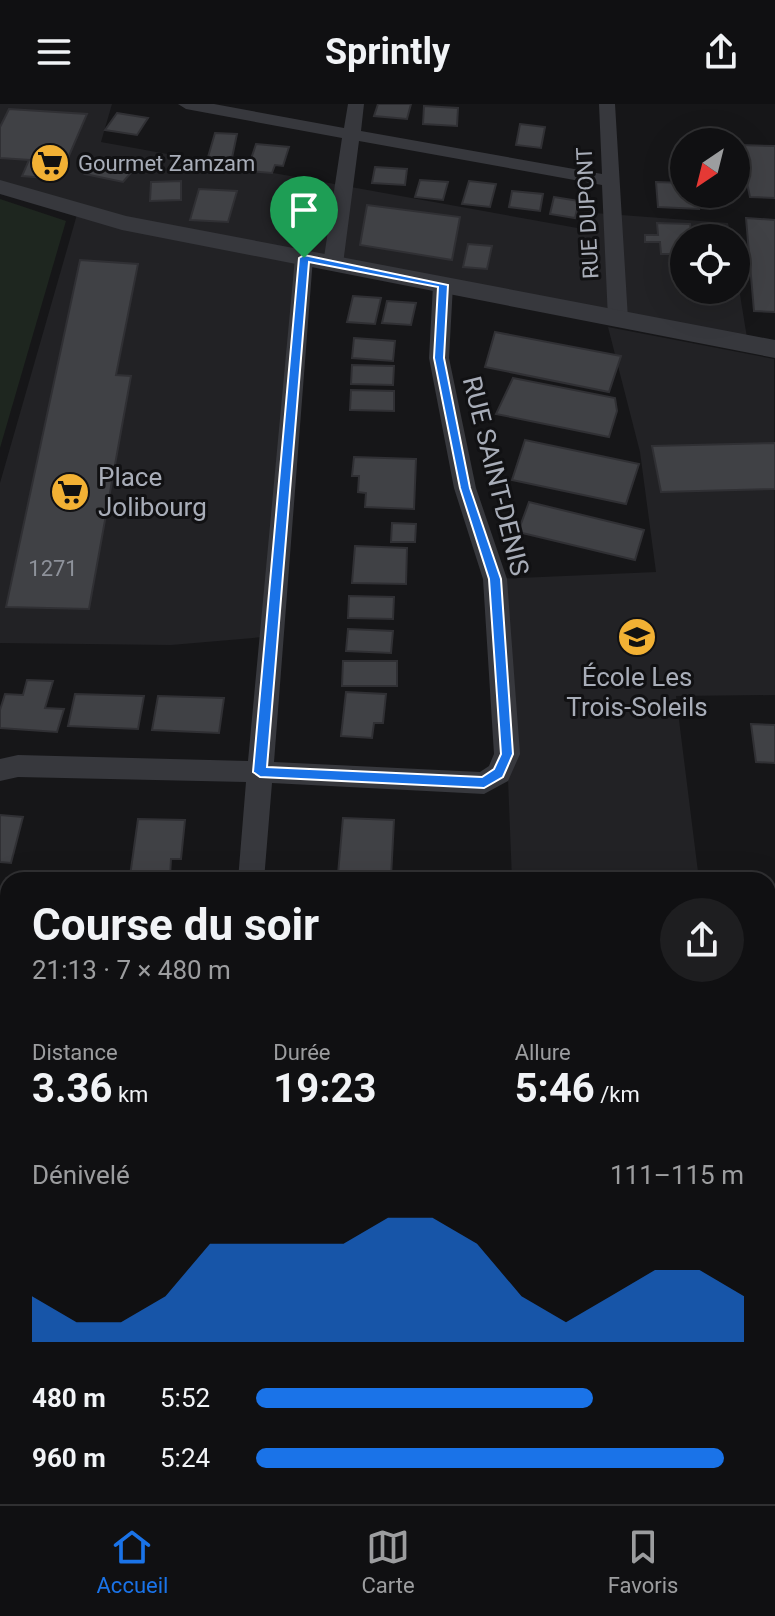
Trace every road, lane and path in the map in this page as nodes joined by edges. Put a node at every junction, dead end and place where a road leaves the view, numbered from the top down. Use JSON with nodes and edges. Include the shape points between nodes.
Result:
{"nodes":[{"id":1,"x":186,"y":104,"type":"edge"},
{"id":2,"x":356,"y":104,"type":"edge"},
{"id":3,"x":607,"y":104,"type":"edge"},
{"id":4,"x":352,"y":134,"type":"junction"},
{"id":5,"x":609,"y":181,"type":"junction"},
{"id":6,"x":0,"y":187,"type":"edge"},
{"id":7,"x":304,"y":258,"type":"junction"},
{"id":8,"x":333,"y":264,"type":"junction"},
{"id":9,"x":443,"y":285,"type":"junction"},
{"id":10,"x":618,"y":319,"type":"junction"},
{"id":11,"x":775,"y":349,"type":"edge"},
{"id":12,"x":0,"y":770,"type":"edge"},
{"id":13,"x":260,"y":772,"type":"junction"},
{"id":14,"x":252,"y":872,"type":"edge"}],
"edges":[{"from":1,"to":4,"type":"street"},
{"from":2,"to":4,"type":"street"},
{"from":3,"to":5,"type":"street","name":"RUE DUPONT"},
{"from":4,"to":5,"type":"street"},
{"from":4,"to":8,"type":"street"},
{"from":5,"to":10,"type":"street","name":"RUE DUPONT"},
{"from":6,"to":7,"type":"street","via":[[122,223]]},
{"from":7,"to":8,"type":"street"},
{"from":7,"to":13,"type":"street"},
{"from":8,"to":9,"type":"street"},
{"from":9,"to":10,"type":"street"},
{"from":9,"to":13,"type":"street","name":"RUE SAINT-DENIS","via":[[439,358],[465,488],[495,579],[507,754],[499,773],[484,783]]},
{"from":10,"to":11,"type":"street"},
{"from":12,"to":13,"type":"street","via":[[18,766]]},
{"from":13,"to":14,"type":"street"}]}
